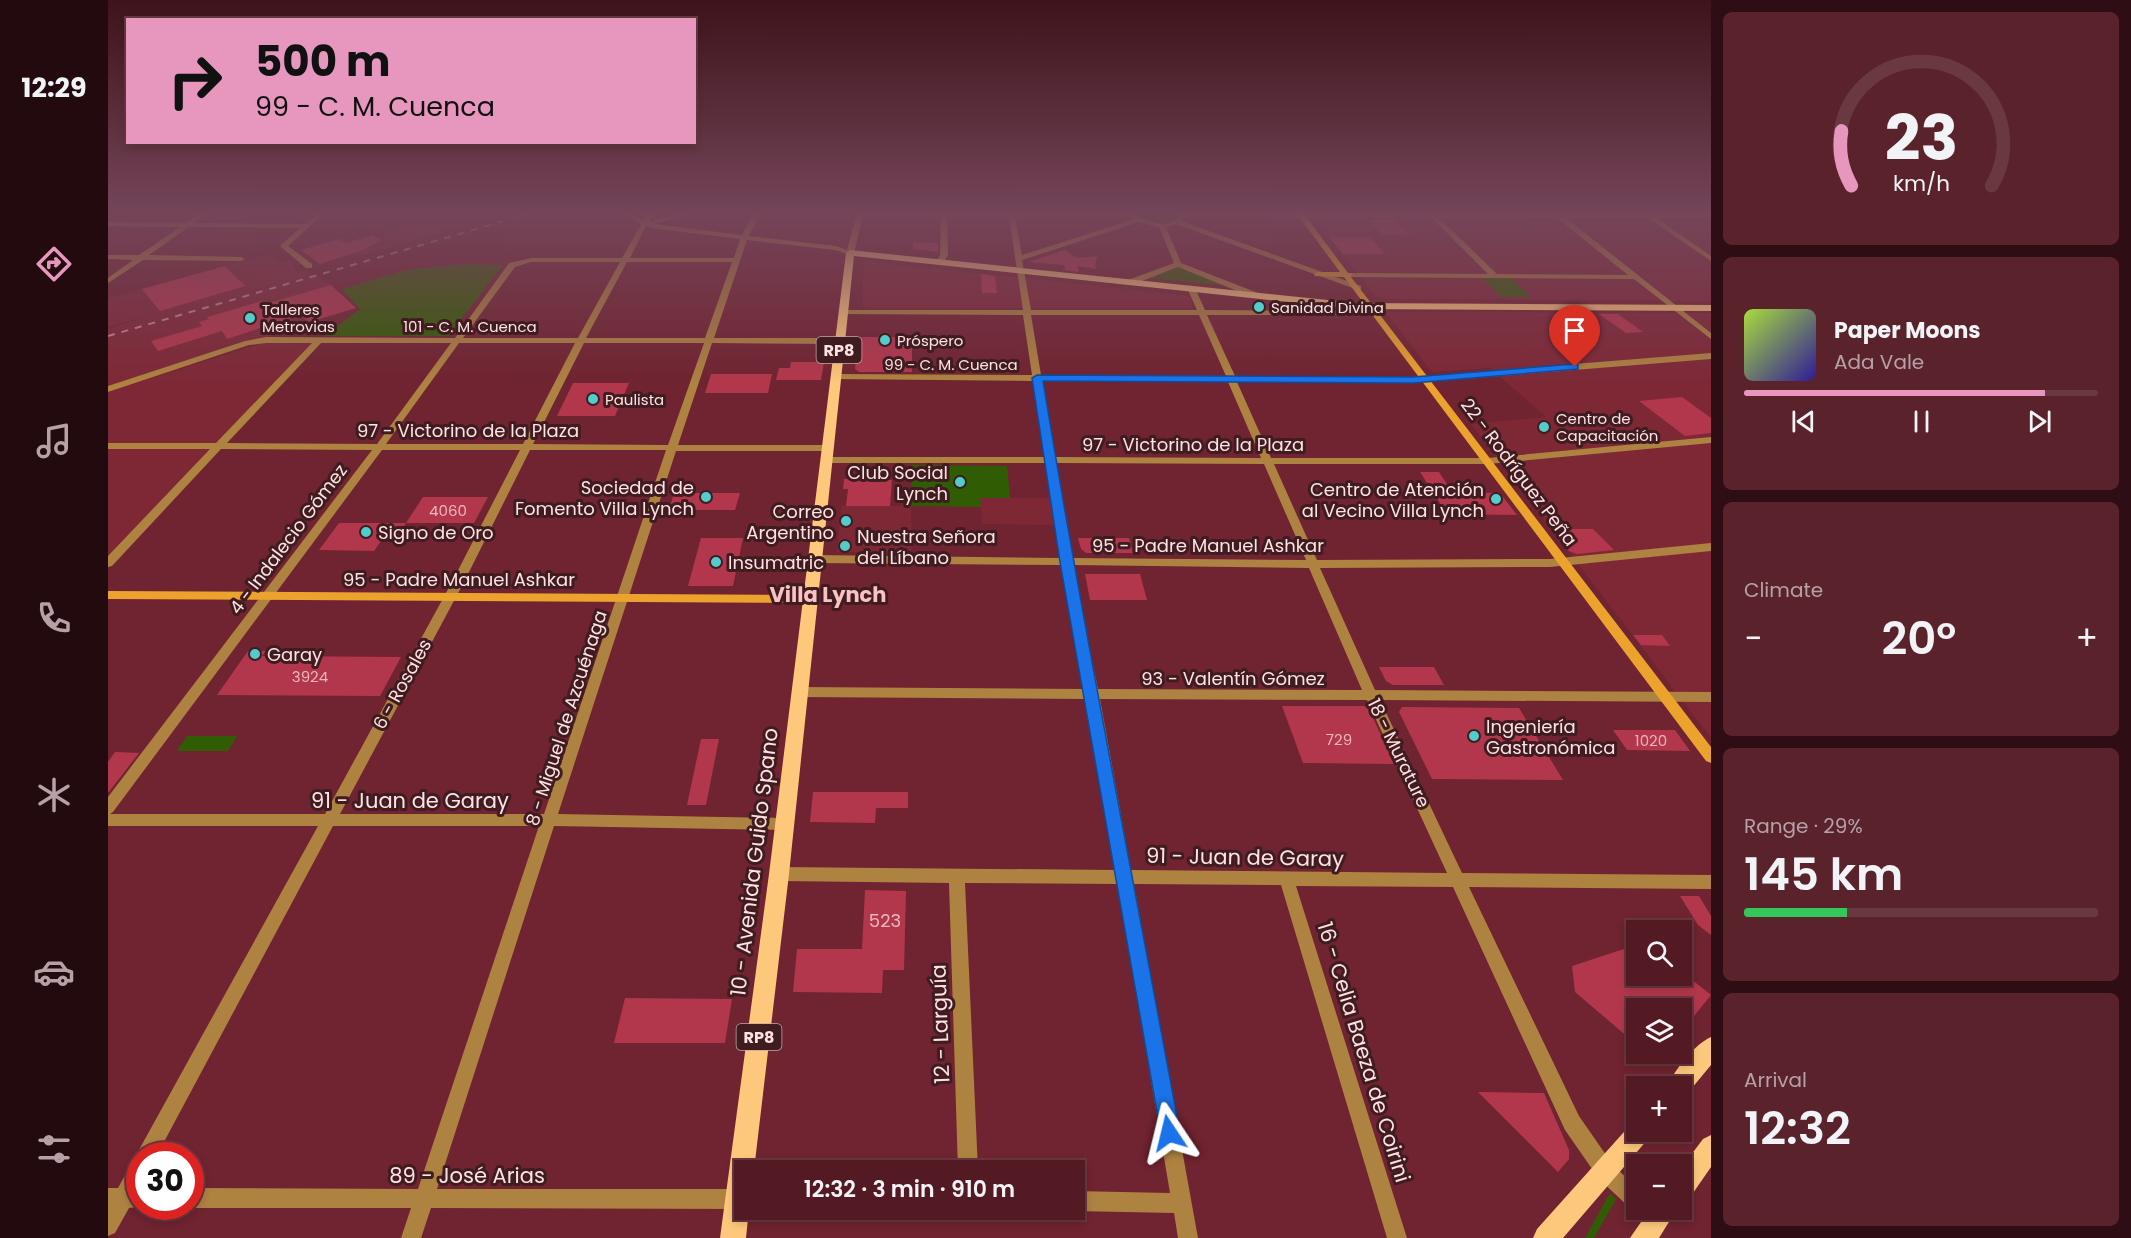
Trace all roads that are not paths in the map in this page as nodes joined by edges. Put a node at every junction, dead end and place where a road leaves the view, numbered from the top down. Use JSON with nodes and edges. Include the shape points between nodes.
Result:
{"nodes":[{"id":1,"x":126,"y":268,"type":"edge"},
{"id":2,"x":508,"y":268,"type":"edge"},
{"id":3,"x":622,"y":268,"type":"edge"},
{"id":4,"x":735,"y":268,"type":"edge"},
{"id":5,"x":848,"y":268,"type":"edge"},
{"id":6,"x":1019,"y":268,"type":"edge"},
{"id":7,"x":1037,"y":268,"type":"edge"},
{"id":8,"x":1168,"y":268,"type":"edge"},
{"id":9,"x":1187,"y":268,"type":"edge"},
{"id":10,"x":1303,"y":268,"type":"edge"},
{"id":11,"x":1342,"y":268,"type":"edge"},
{"id":12,"x":1487,"y":268,"type":"edge"},
{"id":13,"x":1625,"y":268,"type":"edge"},
{"id":14,"x":1318,"y":274,"type":"junction"},
{"id":15,"x":1348,"y":275,"type":"junction"},
{"id":16,"x":1495,"y":276,"type":"junction"},
{"id":17,"x":1637,"y":277,"type":"junction"},
{"id":18,"x":108,"y":281,"type":"edge"},
{"id":19,"x":1131,"y":282,"type":"junction"},
{"id":20,"x":1191,"y":288,"type":"junction"},
{"id":21,"x":1358,"y":288,"type":"junction"},
{"id":22,"x":1255,"y":295,"type":"junction"},
{"id":23,"x":1371,"y":306,"type":"junction"},
{"id":24,"x":1676,"y":308,"type":"junction"},
{"id":25,"x":1711,"y":308,"type":"edge"},
{"id":26,"x":843,"y":312,"type":"junction"},
{"id":27,"x":1027,"y":312,"type":"junction"},
{"id":28,"x":1200,"y":312,"type":"junction"},
{"id":29,"x":1711,"y":336,"type":"edge"},
{"id":30,"x":320,"y":339,"type":"junction"},
{"id":31,"x":455,"y":340,"type":"junction"},
{"id":32,"x":581,"y":340,"type":"junction"},
{"id":33,"x":710,"y":340,"type":"junction"},
{"id":34,"x":840,"y":341,"type":"junction"},
{"id":35,"x":1711,"y":356,"type":"edge"},
{"id":36,"x":835,"y":377,"type":"junction"},
{"id":37,"x":1037,"y":378,"type":"junction"},
{"id":38,"x":1230,"y":379,"type":"junction"},
{"id":39,"x":1426,"y":379,"type":"junction"},
{"id":40,"x":108,"y":389,"type":"edge"},
{"id":41,"x":1711,"y":440,"type":"edge"},
{"id":42,"x":108,"y":446,"type":"edge"},
{"id":43,"x":221,"y":446,"type":"junction"},
{"id":44,"x":380,"y":446,"type":"junction"},
{"id":45,"x":528,"y":447,"type":"junction"},
{"id":46,"x":672,"y":447,"type":"junction"},
{"id":47,"x":826,"y":454,"type":"junction"},
{"id":48,"x":1050,"y":461,"type":"junction"},
{"id":49,"x":1267,"y":461,"type":"junction"},
{"id":50,"x":1488,"y":461,"type":"junction"},
{"id":51,"x":1711,"y":547,"type":"edge"},
{"id":52,"x":815,"y":559,"type":"junction"},
{"id":53,"x":1066,"y":562,"type":"junction"},
{"id":54,"x":1565,"y":562,"type":"junction"},
{"id":55,"x":108,"y":563,"type":"edge"},
{"id":56,"x":1312,"y":564,"type":"junction"},
{"id":57,"x":108,"y":595,"type":"edge"},
{"id":58,"x":269,"y":595,"type":"junction"},
{"id":59,"x":450,"y":597,"type":"junction"},
{"id":60,"x":624,"y":598,"type":"junction"},
{"id":61,"x":811,"y":599,"type":"junction"},
{"id":62,"x":800,"y":692,"type":"junction"},
{"id":63,"x":1093,"y":695,"type":"junction"},
{"id":64,"x":1372,"y":697,"type":"junction"},
{"id":65,"x":1667,"y":697,"type":"junction"},
{"id":66,"x":1711,"y":697,"type":"edge"},
{"id":67,"x":1711,"y":757,"type":"edge"},
{"id":68,"x":108,"y":808,"type":"edge"},
{"id":69,"x":108,"y":820,"type":"edge"},
{"id":70,"x":551,"y":820,"type":"junction"},
{"id":71,"x":327,"y":821,"type":"junction"},
{"id":72,"x":784,"y":824,"type":"junction"},
{"id":73,"x":779,"y":874,"type":"junction"},
{"id":74,"x":1124,"y":876,"type":"junction"},
{"id":75,"x":957,"y":877,"type":"junction"},
{"id":76,"x":1287,"y":880,"type":"junction"},
{"id":77,"x":1460,"y":880,"type":"junction"},
{"id":78,"x":1711,"y":882,"type":"edge"},
{"id":79,"x":1711,"y":1048,"type":"edge"},
{"id":80,"x":1687,"y":1076,"type":"edge"},
{"id":81,"x":154,"y":1142,"type":"edge"},
{"id":82,"x":1631,"y":1142,"type":"edge"},
{"id":83,"x":1711,"y":1147,"type":"edge"},
{"id":84,"x":746,"y":1160,"type":"edge"},
{"id":85,"x":968,"y":1160,"type":"edge"},
{"id":86,"x":1606,"y":1172,"type":"junction"},
{"id":87,"x":1692,"y":1173,"type":"edge"},
{"id":88,"x":1626,"y":1191,"type":"edge"},
{"id":89,"x":124,"y":1198,"type":"edge"},
{"id":90,"x":204,"y":1198,"type":"edge"},
{"id":91,"x":423,"y":1199,"type":"junction"},
{"id":92,"x":734,"y":1199,"type":"edge"},
{"id":93,"x":1085,"y":1201,"type":"edge"},
{"id":94,"x":1181,"y":1203,"type":"junction"},
{"id":95,"x":737,"y":1220,"type":"edge"},
{"id":96,"x":108,"y":1226,"type":"edge"},
{"id":97,"x":411,"y":1238,"type":"edge"},
{"id":98,"x":734,"y":1238,"type":"edge"},
{"id":99,"x":1188,"y":1238,"type":"edge"},
{"id":100,"x":1397,"y":1238,"type":"edge"},
{"id":101,"x":1546,"y":1238,"type":"edge"}],
"edges":[{"from":1,"to":18,"type":"street"},
{"from":2,"to":31,"type":"street","name":"4 - Indalecio Gómez"},
{"from":3,"to":32,"type":"street","name":"6 - Rosales"},
{"from":4,"to":33,"type":"street","name":"8 - Miguel de Azcuénaga"},
{"from":5,"to":26,"type":"main road","number":"RP8"},
{"from":6,"to":27,"type":"street"},
{"from":7,"to":19,"type":"main road"},
{"from":8,"to":19,"type":"street"},
{"from":9,"to":22,"type":"street"},
{"from":10,"to":14,"type":"street"},
{"from":11,"to":15,"type":"street","name":"22 - Rodríguez Peña"},
{"from":12,"to":16,"type":"street"},
{"from":13,"to":17,"type":"street"},
{"from":14,"to":15,"type":"street"},
{"from":14,"to":21,"type":"street"},
{"from":15,"to":16,"type":"street"},
{"from":15,"to":21,"type":"street","name":"22 - Rodríguez Peña"},
{"from":16,"to":17,"type":"street"},
{"from":17,"to":24,"type":"street"},
{"from":19,"to":20,"type":"main road"},
{"from":20,"to":22,"type":"main road"},
{"from":20,"to":28,"type":"street","name":"18 - Murature"},
{"from":21,"to":23,"type":"street","name":"22 - Rodríguez Peña"},
{"from":22,"to":23,"type":"main road"},
{"from":23,"to":24,"type":"main road"},
{"from":23,"to":28,"type":"street","via":[[1352,313]]},
{"from":23,"to":39,"type":"street","name":"22 - Rodríguez Peña"},
{"from":24,"to":25,"type":"main road"},
{"from":24,"to":29,"type":"street"},
{"from":26,"to":27,"type":"street"},
{"from":26,"to":34,"type":"main road","number":"RP8"},
{"from":27,"to":28,"type":"street"},
{"from":27,"to":37,"type":"street"},
{"from":28,"to":38,"type":"street","name":"18 - Murature"},
{"from":30,"to":31,"type":"street","name":"101 - C. M. Cuenca"},
{"from":30,"to":40,"type":"street","name":"101 - C. M. Cuenca","via":[[248,343]]},
{"from":30,"to":43,"type":"street"},
{"from":31,"to":32,"type":"street","name":"101 - C. M. Cuenca"},
{"from":31,"to":44,"type":"street","name":"4 - Indalecio Gómez"},
{"from":32,"to":33,"type":"street","name":"101 - C. M. Cuenca"},
{"from":32,"to":45,"type":"street","name":"6 - Rosales"},
{"from":33,"to":34,"type":"street","name":"101 - C. M. Cuenca"},
{"from":33,"to":46,"type":"street","name":"8 - Miguel de Azcuénaga"},
{"from":34,"to":36,"type":"main road","number":"RP8"},
{"from":35,"to":39,"type":"street","name":"99 - C. M. Cuenca"},
{"from":36,"to":37,"type":"street","name":"99 - C. M. Cuenca"},
{"from":36,"to":47,"type":"main road","number":"RP8"},
{"from":37,"to":38,"type":"street","name":"99 - C. M. Cuenca"},
{"from":37,"to":48,"type":"street"},
{"from":38,"to":39,"type":"street","name":"99 - C. M. Cuenca"},
{"from":38,"to":49,"type":"street","name":"18 - Murature"},
{"from":39,"to":50,"type":"street","name":"22 - Rodríguez Peña"},
{"from":41,"to":50,"type":"street","name":"97 - Victorino de la Plaza"},
{"from":42,"to":43,"type":"street","name":"97 - Victorino de la Plaza"},
{"from":43,"to":44,"type":"street","name":"97 - Victorino de la Plaza"},
{"from":43,"to":55,"type":"street"},
{"from":44,"to":45,"type":"street","name":"97 - Victorino de la Plaza"},
{"from":44,"to":58,"type":"street","name":"4 - Indalecio Gómez"},
{"from":45,"to":46,"type":"street","name":"97 - Victorino de la Plaza"},
{"from":45,"to":59,"type":"street","name":"6 - Rosales"},
{"from":46,"to":47,"type":"street","name":"97 - Victorino de la Plaza"},
{"from":46,"to":60,"type":"street","name":"8 - Miguel de Azcuénaga"},
{"from":47,"to":48,"type":"street","name":"97 - Victorino de la Plaza"},
{"from":47,"to":52,"type":"main road","number":"RP8"},
{"from":48,"to":49,"type":"street","name":"97 - Victorino de la Plaza"},
{"from":48,"to":53,"type":"street"},
{"from":49,"to":50,"type":"street","name":"97 - Victorino de la Plaza"},
{"from":49,"to":56,"type":"street","name":"18 - Murature"},
{"from":50,"to":54,"type":"street","name":"22 - Rodríguez Peña"},
{"from":51,"to":54,"type":"street","name":"95 - Padre Manuel Ashkar"},
{"from":52,"to":53,"type":"street","name":"95 - Padre Manuel Ashkar"},
{"from":52,"to":61,"type":"main road","number":"RP8"},
{"from":53,"to":56,"type":"street","name":"95 - Padre Manuel Ashkar"},
{"from":53,"to":63,"type":"street"},
{"from":54,"to":56,"type":"street","name":"95 - Padre Manuel Ashkar"},
{"from":54,"to":65,"type":"street","name":"22 - Rodríguez Peña"},
{"from":56,"to":64,"type":"street","name":"18 - Murature"},
{"from":57,"to":58,"type":"street","name":"95 - Padre Manuel Ashkar"},
{"from":58,"to":59,"type":"street","name":"95 - Padre Manuel Ashkar"},
{"from":58,"to":68,"type":"street","name":"4 - Indalecio Gómez"},
{"from":59,"to":60,"type":"street","name":"95 - Padre Manuel Ashkar"},
{"from":59,"to":71,"type":"street","name":"6 - Rosales"},
{"from":60,"to":61,"type":"street","name":"95 - Padre Manuel Ashkar"},
{"from":60,"to":70,"type":"street","name":"8 - Miguel de Azcuénaga"},
{"from":61,"to":62,"type":"main road","name":"10 - Avenida Guido Spano","number":"RP8"},
{"from":62,"to":63,"type":"street","name":"93 - Valentín Gómez"},
{"from":62,"to":72,"type":"main road","name":"10 - Avenida Guido Spano","number":"RP8"},
{"from":63,"to":64,"type":"street","name":"93 - Valentín Gómez"},
{"from":63,"to":74,"type":"street"},
{"from":64,"to":65,"type":"street","name":"93 - Valentín Gómez"},
{"from":64,"to":77,"type":"street","name":"18 - Murature"},
{"from":65,"to":66,"type":"street","name":"93 - Valentín Gómez"},
{"from":65,"to":67,"type":"street","name":"22 - Rodríguez Peña"},
{"from":69,"to":71,"type":"street","name":"91 - Juan de Garay"},
{"from":70,"to":71,"type":"street","name":"91 - Juan de Garay"},
{"from":70,"to":72,"type":"street","name":"91 - Juan de Garay"},
{"from":70,"to":91,"type":"street","name":"8 - Miguel de Azcuénaga"},
{"from":71,"to":81,"type":"street","name":"6 - Rosales"},
{"from":72,"to":73,"type":"main road","name":"10 - Avenida Guido Spano","number":"RP8"},
{"from":73,"to":75,"type":"street","name":"91 - Juan de Garay"},
{"from":73,"to":84,"type":"main road","name":"10 - Avenida Guido Spano","number":"RP8"},
{"from":74,"to":75,"type":"street","name":"91 - Juan de Garay"},
{"from":74,"to":76,"type":"street","name":"91 - Juan de Garay"},
{"from":74,"to":94,"type":"street"},
{"from":75,"to":85,"type":"street","name":"12 - Larguía"},
{"from":76,"to":77,"type":"street","name":"91 - Juan de Garay"},
{"from":76,"to":100,"type":"street","name":"16 - Celia Baeza de Coirini"},
{"from":77,"to":78,"type":"street","name":"91 - Juan de Garay"},
{"from":77,"to":86,"type":"street","name":"18 - Murature","via":[[1572,1123]]},
{"from":79,"to":80,"type":"main road"},
{"from":82,"to":86,"type":"main road"},
{"from":83,"to":87,"type":"main road"},
{"from":86,"to":88,"type":"street","name":"18 - Murature"},
{"from":86,"to":101,"type":"main road"},
{"from":89,"to":96,"type":"street"},
{"from":90,"to":91,"type":"street","name":"89 - José Arias"},
{"from":91,"to":92,"type":"street","name":"89 - José Arias"},
{"from":91,"to":97,"type":"street","name":"8 - Miguel de Azcuénaga"},
{"from":93,"to":94,"type":"street"},
{"from":94,"to":99,"type":"street"},
{"from":95,"to":98,"type":"main road","name":"10 - Avenida Guido Spano","number":"RP8"}]}
